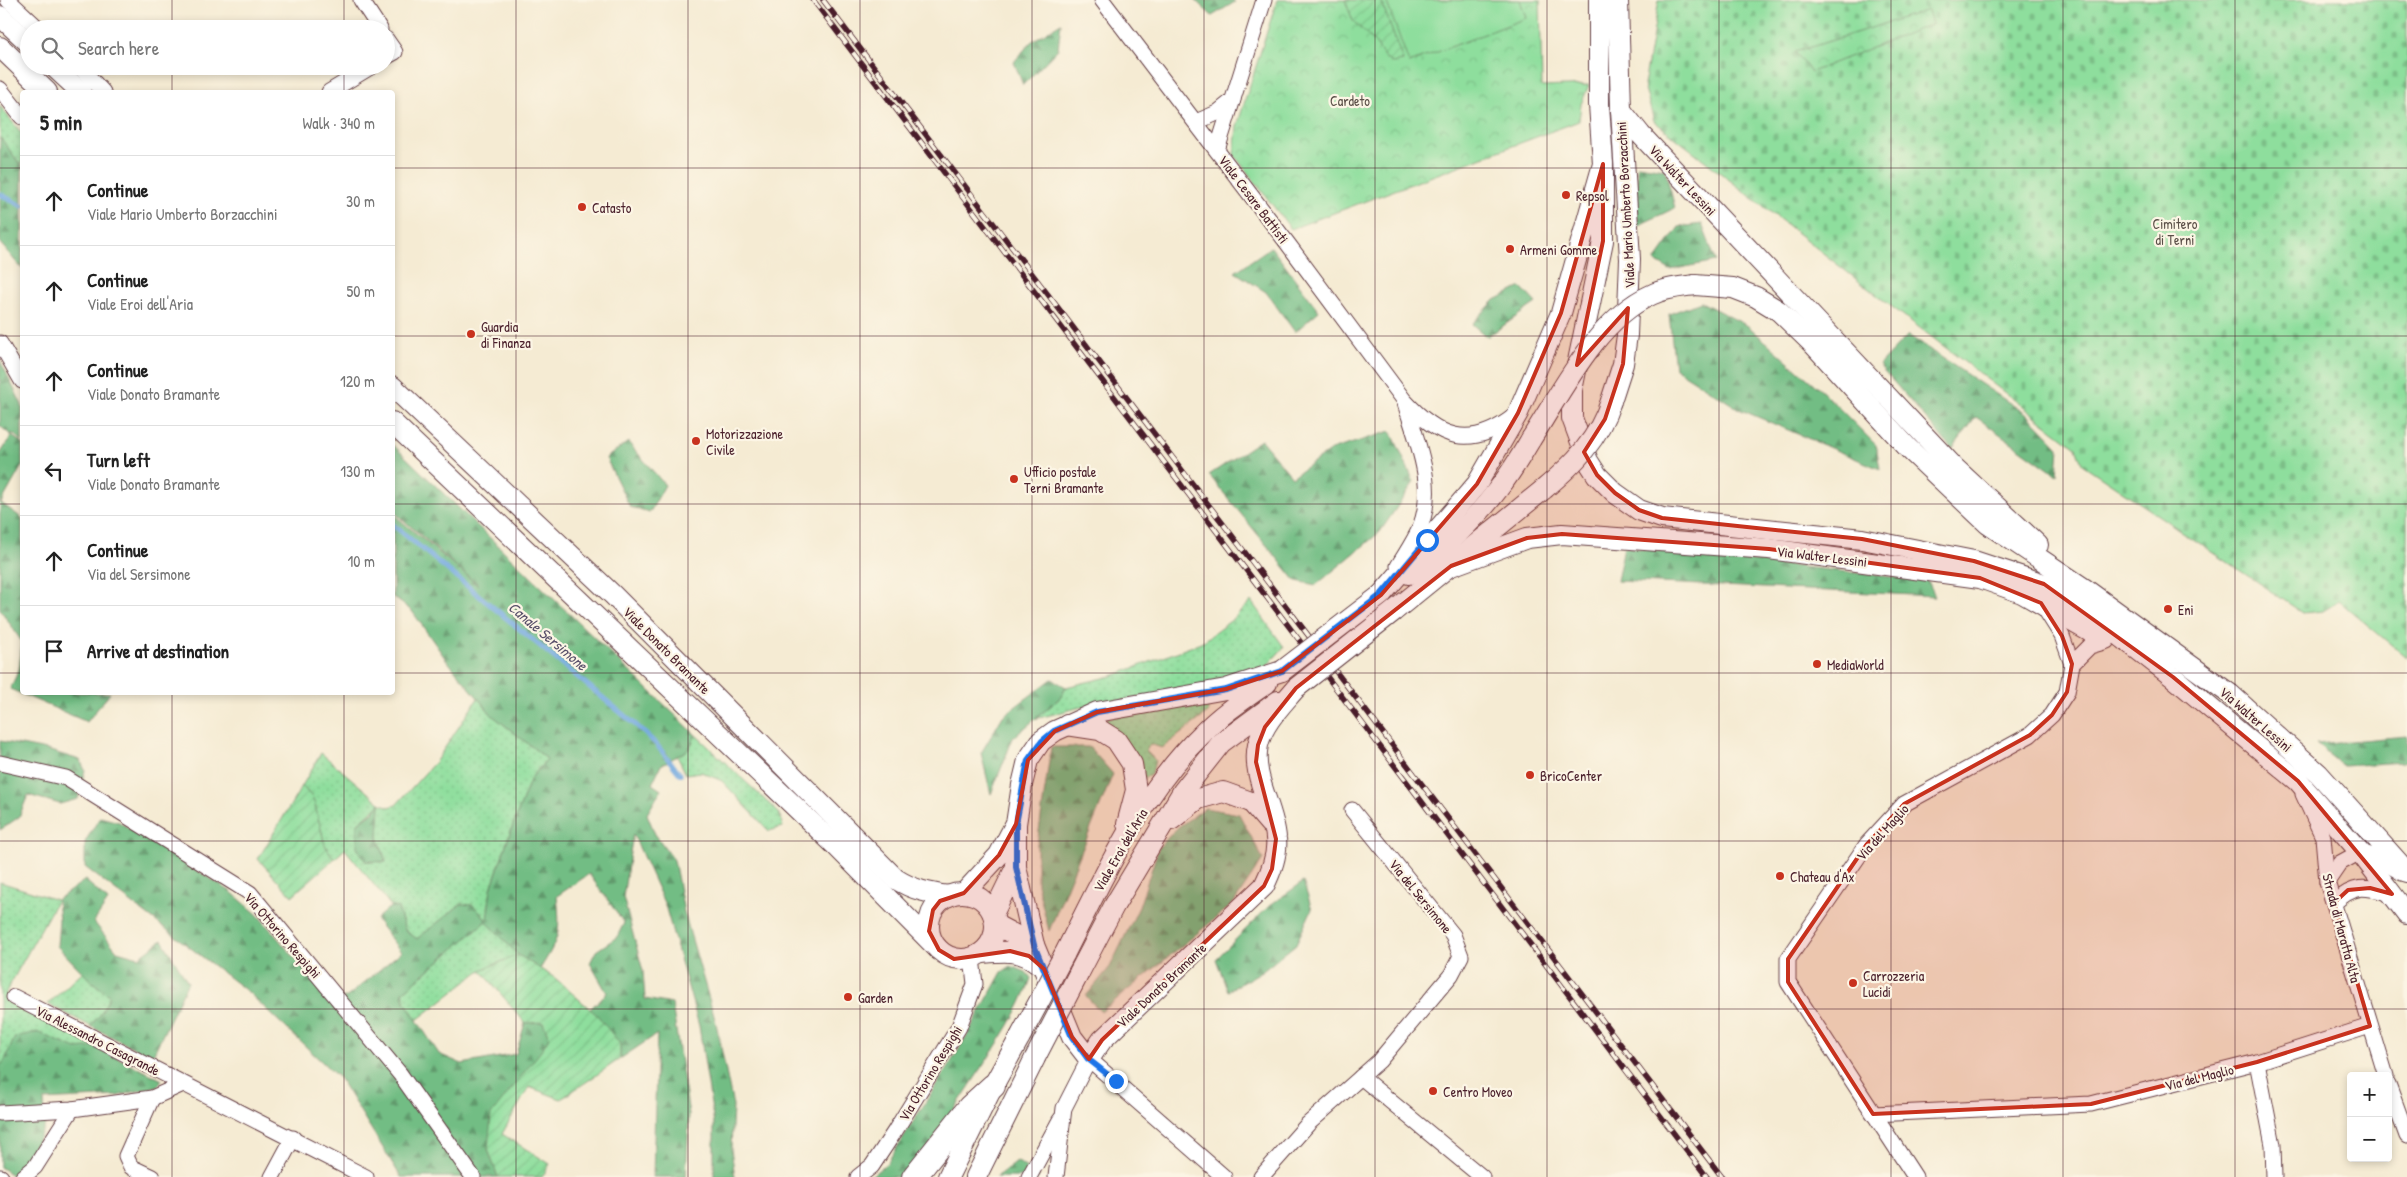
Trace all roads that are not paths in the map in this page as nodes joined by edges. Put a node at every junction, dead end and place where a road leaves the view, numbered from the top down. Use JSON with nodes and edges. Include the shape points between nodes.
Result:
{"nodes":[{"id":1,"x":8,"y":0,"type":"edge"},
{"id":2,"x":361,"y":0,"type":"edge"},
{"id":3,"x":1102,"y":0,"type":"edge"},
{"id":4,"x":1264,"y":0,"type":"edge"},
{"id":5,"x":1599,"y":0,"type":"edge"},
{"id":6,"x":1618,"y":0,"type":"edge"},
{"id":7,"x":0,"y":16,"type":"edge"},
{"id":8,"x":29,"y":20,"type":"edge"},
{"id":9,"x":374,"y":20,"type":"edge"},
{"id":10,"x":20,"y":35,"type":"edge"},
{"id":11,"x":0,"y":47,"type":"edge"},
{"id":12,"x":20,"y":66,"type":"edge"},
{"id":13,"x":29,"y":75,"type":"edge"},
{"id":14,"x":63,"y":75,"type":"edge"},
{"id":15,"x":89,"y":75,"type":"edge"},
{"id":16,"x":357,"y":75,"type":"edge"},
{"id":17,"x":0,"y":89,"type":"edge"},
{"id":18,"x":45,"y":90,"type":"edge"},
{"id":19,"x":79,"y":90,"type":"edge"},
{"id":20,"x":102,"y":90,"type":"edge"},
{"id":21,"x":332,"y":90,"type":"edge"},
{"id":22,"x":1233,"y":100,"type":"junction"},
{"id":23,"x":1621,"y":110,"type":"junction"},
{"id":24,"x":20,"y":114,"type":"edge"},
{"id":25,"x":1196,"y":122,"type":"junction"},
{"id":26,"x":1217,"y":150,"type":"junction"},
{"id":27,"x":1603,"y":164,"type":"junction"},
{"id":28,"x":0,"y":343,"type":"edge"},
{"id":29,"x":20,"y":378,"type":"edge"},
{"id":30,"x":395,"y":389,"type":"edge"},
{"id":31,"x":1404,"y":400,"type":"junction"},
{"id":32,"x":1518,"y":413,"type":"junction"},
{"id":33,"x":395,"y":425,"type":"edge"},
{"id":34,"x":1433,"y":547,"type":"junction"},
{"id":35,"x":2085,"y":589,"type":"junction"},
{"id":36,"x":1381,"y":595,"type":"joint"},
{"id":37,"x":2042,"y":603,"type":"junction"},
{"id":38,"x":1394,"y":611,"type":"joint"},
{"id":39,"x":2107,"y":641,"type":"junction"},
{"id":40,"x":2072,"y":664,"type":"junction"},
{"id":41,"x":1282,"y":671,"type":"junction"},
{"id":42,"x":2173,"y":677,"type":"junction"},
{"id":43,"x":1296,"y":688,"type":"junction"},
{"id":44,"x":1066,"y":725,"type":"junction"},
{"id":45,"x":0,"y":763,"type":"edge"},
{"id":46,"x":2298,"y":781,"type":"junction"},
{"id":47,"x":1352,"y":810,"type":"dead end"},
{"id":48,"x":1016,"y":824,"type":"junction"},
{"id":49,"x":1273,"y":827,"type":"junction"},
{"id":50,"x":1159,"y":829,"type":"junction"},
{"id":51,"x":1122,"y":843,"type":"junction"},
{"id":52,"x":2360,"y":852,"type":"junction"},
{"id":53,"x":1016,"y":867,"type":"junction"},
{"id":54,"x":2407,"y":872,"type":"edge"},
{"id":55,"x":2407,"y":876,"type":"edge"},
{"id":56,"x":2327,"y":882,"type":"junction"},
{"id":57,"x":956,"y":894,"type":"junction"},
{"id":58,"x":2392,"y":894,"type":"junction"},
{"id":59,"x":2334,"y":903,"type":"junction"},
{"id":60,"x":2407,"y":914,"type":"edge"},
{"id":61,"x":994,"y":919,"type":"junction"},
{"id":62,"x":1034,"y":945,"type":"junction"},
{"id":63,"x":938,"y":950,"type":"junction"},
{"id":64,"x":977,"y":956,"type":"junction"},
{"id":65,"x":1044,"y":969,"type":"junction"},
{"id":66,"x":14,"y":997,"type":"dead end"},
{"id":67,"x":2370,"y":1026,"type":"junction"},
{"id":68,"x":1088,"y":1059,"type":"junction"},
{"id":69,"x":2257,"y":1062,"type":"junction"},
{"id":70,"x":2385,"y":1072,"type":"edge"},
{"id":71,"x":1361,"y":1077,"type":"junction"},
{"id":72,"x":183,"y":1084,"type":"junction"},
{"id":73,"x":993,"y":1086,"type":"junction"},
{"id":74,"x":2392,"y":1095,"type":"edge"},
{"id":75,"x":152,"y":1098,"type":"junction"},
{"id":76,"x":72,"y":1109,"type":"junction"},
{"id":77,"x":1064,"y":1112,"type":"junction"},
{"id":78,"x":0,"y":1113,"type":"edge"},
{"id":79,"x":1873,"y":1114,"type":"junction"},
{"id":80,"x":2407,"y":1136,"type":"edge"},
{"id":81,"x":293,"y":1138,"type":"junction"},
{"id":82,"x":23,"y":1177,"type":"edge"},
{"id":83,"x":152,"y":1177,"type":"edge"},
{"id":84,"x":272,"y":1177,"type":"edge"},
{"id":85,"x":366,"y":1177,"type":"edge"},
{"id":86,"x":473,"y":1177,"type":"edge"},
{"id":87,"x":858,"y":1177,"type":"edge"},
{"id":88,"x":914,"y":1177,"type":"edge"},
{"id":89,"x":948,"y":1177,"type":"edge"},
{"id":90,"x":976,"y":1177,"type":"edge"},
{"id":91,"x":1029,"y":1177,"type":"edge"},
{"id":92,"x":1056,"y":1177,"type":"edge"},
{"id":93,"x":1224,"y":1177,"type":"edge"},
{"id":94,"x":1261,"y":1177,"type":"edge"},
{"id":95,"x":1482,"y":1177,"type":"edge"},
{"id":96,"x":1914,"y":1177,"type":"edge"},
{"id":97,"x":2274,"y":1177,"type":"edge"}],
"edges":[{"from":1,"to":8,"type":"street"},
{"from":2,"to":9,"type":"street"},
{"from":3,"to":25,"type":"street","name":"Viale Cesare Battisti"},
{"from":4,"to":22,"type":"street"},
{"from":5,"to":27,"type":"main road","name":"Viale Mario Umberto Borzacchini","via":[[1599,104]]},
{"from":6,"to":23,"type":"main road","name":"Viale Mario Umberto Borzacchini"},
{"from":7,"to":10,"type":"main road"},
{"from":11,"to":12,"type":"main road"},
{"from":13,"to":18,"type":"main road"},
{"from":14,"to":19,"type":"main road"},
{"from":15,"to":20,"type":"street"},
{"from":16,"to":21,"type":"street"},
{"from":17,"to":24,"type":"street"},
{"from":22,"to":25,"type":"street","via":[[1217,113]]},
{"from":22,"to":26,"type":"street"},
{"from":23,"to":34,"type":"main road","name":"Viale Mario Umberto Borzacchini","bridge":true,"via":[[1630,259],[1628,335],[1623,364],[1605,419],[1589,446],[1544,489]]},
{"from":23,"to":35,"type":"main road","name":"Via Walter Lessini","via":[[1955,468]]},
{"from":25,"to":26,"type":"street","name":"Viale Cesare Battisti"},
{"from":26,"to":31,"type":"street","name":"Viale Cesare Battisti"},
{"from":27,"to":32,"type":"main road","name":"Viale Mario Umberto Borzacchini","via":[[1561,313]]},
{"from":27,"to":42,"type":"main road","name":"Via Walter Lessini","via":[[1602,241],[1572,390],[1572,418],[1596,475],[1615,493],[1639,510],[1662,518],[1862,539],[1974,562],[2044,584],[2110,628]]},
{"from":28,"to":29,"type":"street"},
{"from":30,"to":57,"type":"main road","name":"Viale Donato Bramante","via":[[613,595],[896,878],[926,893]]},
{"from":31,"to":32,"type":"street","name":"Viale Cesare Battisti","via":[[1423,420],[1457,436],[1491,432]]},
{"from":31,"to":34,"type":"street","name":"Viale Cesare Battisti","via":[[1426,468],[1426,501]]},
{"from":32,"to":34,"type":"main road","name":"Viale Mario Umberto Borzacchini","via":[[1476,484]]},
{"from":33,"to":63,"type":"main road","name":"Viale Donato Bramante","via":[[834,844]]},
{"from":34,"to":35,"type":"main road","name":"Via Walter Lessini","bridge":true,"via":[[1470,523],[1500,488],[1581,361],[1619,315],[1653,294],[1695,285],[1716,285],[1756,297],[1778,311],[1814,345],[1908,448],[1988,524]]},
{"from":34,"to":36,"type":"main road","name":"Viale Mario Umberto Borzacchini"},
{"from":34,"to":37,"type":"main road","name":"Via Walter Lessini","via":[[1562,534],[1769,549],[1980,578]]},
{"from":34,"to":38,"type":"main road","name":"Viale Mario Umberto Borzacchini"},
{"from":35,"to":54,"type":"main road","name":"Via Walter Lessini","via":[[2230,694],[2319,774]]},
{"from":36,"to":41,"type":"main road","name":"Viale Eroi dell'Aria","bridge":true},
{"from":37,"to":39,"type":"main road","name":"Via Walter Lessini"},
{"from":37,"to":40,"type":"street","via":[[2062,636]]},
{"from":38,"to":43,"type":"main road","name":"Viale Eroi dell'Aria","bridge":true},
{"from":39,"to":40,"type":"street","via":[[2090,646]]},
{"from":39,"to":42,"type":"main road","name":"Via Walter Lessini"},
{"from":40,"to":79,"type":"street","name":"Via del Maglio","via":[[2067,692],[2052,715],[2030,735],[1904,804],[1867,844],[1788,959],[1788,982]]},
{"from":41,"to":44,"type":"main road","via":[[1226,690],[1097,712]]},
{"from":41,"to":51,"type":"main road","name":"Viale Eroi dell'Aria","via":[[1200,735],[1172,769]]},
{"from":42,"to":46,"type":"main road","name":"Via Walter Lessini"},
{"from":43,"to":49,"type":"main road","name":"Viale Donato Bramante","via":[[1265,727],[1258,745],[1256,762]]},
{"from":43,"to":50,"type":"main road","name":"Viale Eroi dell'Aria","via":[[1221,743],[1183,791]]},
{"from":44,"to":48,"type":"main road","via":[[1042,741],[1028,760]]},
{"from":44,"to":51,"type":"main road","via":[[1100,730],[1116,740],[1132,764],[1136,790]]},
{"from":45,"to":86,"type":"street","name":"Via Ottorino Respighi","via":[[66,778],[250,893],[400,1074]]},
{"from":46,"to":52,"type":"main road","name":"Via Walter Lessini"},
{"from":46,"to":56,"type":"street","name":"Strada di Maratta Alta","via":[[2323,837]]},
{"from":47,"to":71,"type":"street","name":"Via del Sersimone","via":[[1453,935],[1461,956],[1451,974],[1379,1061]]},
{"from":48,"to":53,"type":"main road"},
{"from":48,"to":57,"type":"main road","via":[[999,855]]},
{"from":49,"to":50,"type":"main road","via":[[1251,802],[1223,792],[1198,799]]},
{"from":49,"to":68,"type":"main road","name":"Viale Donato Bramante","via":[[1276,838],[1272,869],[1264,886],[1102,1040]]},
{"from":50,"to":90,"type":"main road","name":"Viale Eroi dell'Aria","bridge":true,"via":[[1114,906]]},
{"from":51,"to":73,"type":"main road","name":"Viale Eroi dell'Aria","bridge":true},
{"from":52,"to":55,"type":"street","via":[[2376,857]]},
{"from":52,"to":56,"type":"street","via":[[2340,863]]},
{"from":52,"to":58,"type":"main road","name":"Via Walter Lessini"},
{"from":53,"to":61,"type":"main road"},
{"from":53,"to":62,"type":"main road"},
{"from":56,"to":59,"type":"street","name":"Strada di Maratta Alta"},
{"from":57,"to":61,"type":"main road","name":"Viale Donato Bramante","via":[[981,899]]},
{"from":57,"to":63,"type":"main road","via":[[933,910],[931,936]]},
{"from":58,"to":59,"type":"street","via":[[2370,888],[2348,890]]},
{"from":58,"to":60,"type":"main road","name":"Via Walter Lessini"},
{"from":59,"to":67,"type":"street","name":"Strada di Maratta Alta"},
{"from":61,"to":62,"type":"main road","name":"Viale Donato Bramante"},
{"from":61,"to":64,"type":"main road","via":[[990,945]]},
{"from":62,"to":65,"type":"main road"},
{"from":63,"to":64,"type":"main road","name":"Viale Donato Bramante","via":[[954,959]]},
{"from":64,"to":65,"type":"main road","name":"Viale Donato Bramante","via":[[1018,952],[1030,956]]},
{"from":64,"to":87,"type":"street","name":"Via Ottorino Respighi","via":[[975,984],[959,1027],[872,1166]]},
{"from":65,"to":68,"type":"main road","via":[[1072,1037]]},
{"from":66,"to":72,"type":"street","name":"Via Alessandro Casagrande"},
{"from":67,"to":69,"type":"street","name":"Via del Maglio"},
{"from":67,"to":70,"type":"street","name":"Strada di Maratta Alta"},
{"from":68,"to":77,"type":"street"},
{"from":68,"to":93,"type":"street"},
{"from":69,"to":79,"type":"street","name":"Via del Maglio","via":[[2091,1104]]},
{"from":69,"to":97,"type":"street","via":[[2273,1146]]},
{"from":71,"to":94,"type":"street","name":"Via del Sersimone","via":[[1308,1124]]},
{"from":71,"to":95,"type":"street"},
{"from":72,"to":75,"type":"street","name":"Via Alessandro Casagrande"},
{"from":72,"to":81,"type":"street","name":"Via Alessandro Casagrande"},
{"from":73,"to":88,"type":"highway","via":[[970,1107]]},
{"from":73,"to":89,"type":"main road","name":"Viale Eroi dell'Aria"},
{"from":74,"to":80,"type":"street"},
{"from":75,"to":76,"type":"street","name":"Via Alessandro Casagrande"},
{"from":75,"to":83,"type":"street","name":"Via Alessandro Casagrande","via":[[126,1156],[131,1167]]},
{"from":76,"to":78,"type":"street","name":"Via Alessandro Casagrande"},
{"from":76,"to":82,"type":"street","via":[[35,1167]]},
{"from":77,"to":91,"type":"street"},
{"from":77,"to":92,"type":"street"},
{"from":79,"to":96,"type":"street","name":"Via del Maglio"},
{"from":81,"to":84,"type":"street"},
{"from":81,"to":85,"type":"street","name":"Via Alessandro Casagrande"}]}
